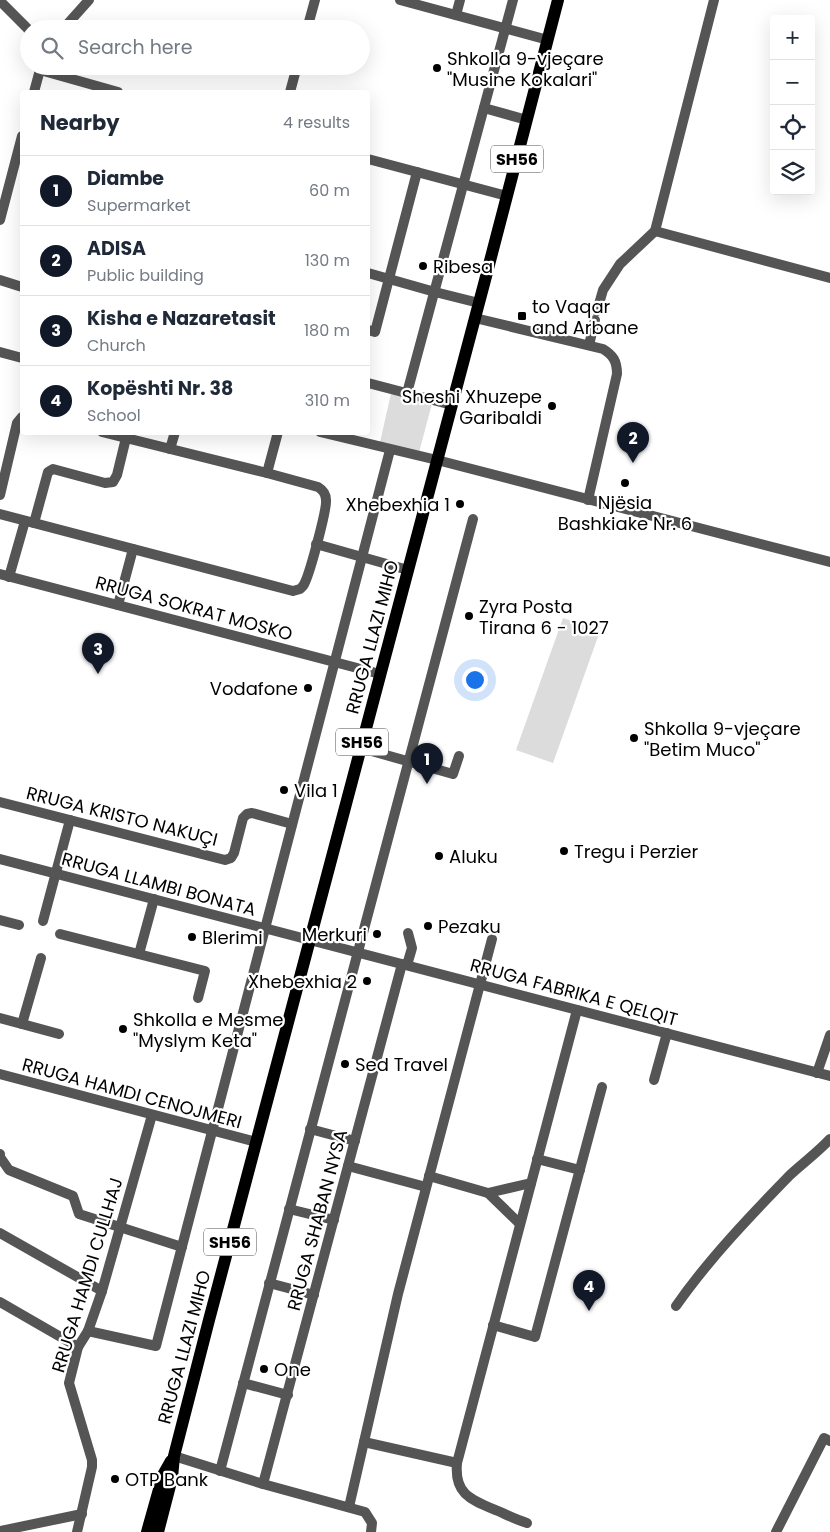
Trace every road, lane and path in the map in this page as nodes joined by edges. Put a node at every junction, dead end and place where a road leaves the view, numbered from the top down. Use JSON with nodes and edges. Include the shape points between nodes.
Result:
{"nodes":[{"id":1,"x":89,"y":0,"type":"edge"},
{"id":2,"x":315,"y":0,"type":"edge"},
{"id":3,"x":400,"y":0,"type":"edge"},
{"id":4,"x":460,"y":0,"type":"edge"},
{"id":5,"x":513,"y":0,"type":"edge"},
{"id":6,"x":558,"y":0,"type":"edge"},
{"id":7,"x":714,"y":0,"type":"edge"},
{"id":8,"x":0,"y":1,"type":"edge"},
{"id":9,"x":456,"y":15,"type":"junction"},
{"id":10,"x":71,"y":20,"type":"edge"},
{"id":11,"x":310,"y":20,"type":"edge"},
{"id":12,"x":20,"y":21,"type":"edge"},
{"id":13,"x":506,"y":28,"type":"junction"},
{"id":14,"x":548,"y":40,"type":"junction"},
{"id":15,"x":39,"y":75,"type":"edge"},
{"id":16,"x":63,"y":75,"type":"edge"},
{"id":17,"x":295,"y":75,"type":"edge"},
{"id":18,"x":35,"y":90,"type":"edge"},
{"id":19,"x":112,"y":90,"type":"edge"},
{"id":20,"x":291,"y":90,"type":"edge"},
{"id":21,"x":484,"y":108,"type":"junction"},
{"id":22,"x":527,"y":120,"type":"junction"},
{"id":23,"x":20,"y":144,"type":"edge"},
{"id":24,"x":370,"y":159,"type":"edge"},
{"id":25,"x":417,"y":172,"type":"junction"},
{"id":26,"x":464,"y":185,"type":"junction"},
{"id":27,"x":507,"y":196,"type":"junction"},
{"id":28,"x":0,"y":220,"type":"edge"},
{"id":29,"x":655,"y":231,"type":"junction"},
{"id":30,"x":370,"y":274,"type":"edge"},
{"id":31,"x":830,"y":278,"type":"edge"},
{"id":32,"x":389,"y":279,"type":"junction"},
{"id":33,"x":0,"y":280,"type":"edge"},
{"id":34,"x":20,"y":286,"type":"edge"},
{"id":35,"x":435,"y":292,"type":"junction"},
{"id":36,"x":479,"y":303,"type":"junction"},
{"id":37,"x":475,"y":318,"type":"junction"},
{"id":38,"x":370,"y":331,"type":"edge"},
{"id":39,"x":589,"y":345,"type":"junction"},
{"id":40,"x":0,"y":352,"type":"edge"},
{"id":41,"x":20,"y":357,"type":"edge"},
{"id":42,"x":370,"y":383,"type":"edge"},
{"id":43,"x":407,"y":393,"type":"junction"},
{"id":44,"x":452,"y":405,"type":"junction"},
{"id":45,"x":20,"y":419,"type":"edge"},
{"id":46,"x":114,"y":435,"type":"edge"},
{"id":47,"x":174,"y":435,"type":"edge"},
{"id":48,"x":277,"y":435,"type":"edge"},
{"id":49,"x":332,"y":435,"type":"edge"},
{"id":50,"x":126,"y":438,"type":"junction"},
{"id":51,"x":170,"y":449,"type":"junction"},
{"id":52,"x":390,"y":450,"type":"junction"},
{"id":53,"x":437,"y":460,"type":"junction"},
{"id":54,"x":267,"y":473,"type":"junction"},
{"id":55,"x":0,"y":495,"type":"edge"},
{"id":56,"x":588,"y":500,"type":"junction"},
{"id":57,"x":0,"y":514,"type":"edge"},
{"id":58,"x":473,"y":519,"type":"dead end"},
{"id":59,"x":30,"y":522,"type":"junction"},
{"id":60,"x":316,"y":544,"type":"junction"},
{"id":61,"x":133,"y":549,"type":"junction"},
{"id":62,"x":362,"y":557,"type":"junction"},
{"id":63,"x":830,"y":562,"type":"edge"},
{"id":64,"x":408,"y":570,"type":"junction"},
{"id":65,"x":5,"y":576,"type":"edge"},
{"id":66,"x":118,"y":605,"type":"junction"},
{"id":67,"x":335,"y":662,"type":"junction"},
{"id":68,"x":380,"y":674,"type":"junction"},
{"id":69,"x":360,"y":748,"type":"junction"},
{"id":70,"x":459,"y":756,"type":"dead end"},
{"id":71,"x":408,"y":762,"type":"junction"},
{"id":72,"x":0,"y":802,"type":"edge"},
{"id":73,"x":70,"y":820,"type":"junction"},
{"id":74,"x":292,"y":824,"type":"junction"},
{"id":75,"x":0,"y":860,"type":"edge"},
{"id":76,"x":56,"y":874,"type":"junction"},
{"id":77,"x":154,"y":899,"type":"junction"},
{"id":78,"x":0,"y":920,"type":"edge"},
{"id":79,"x":43,"y":921,"type":"dead end"},
{"id":80,"x":19,"y":925,"type":"dead end"},
{"id":81,"x":265,"y":928,"type":"junction"},
{"id":82,"x":408,"y":933,"type":"dead end"},
{"id":83,"x":60,"y":934,"type":"dead end"},
{"id":84,"x":492,"y":939,"type":"dead end"},
{"id":85,"x":310,"y":940,"type":"junction"},
{"id":86,"x":357,"y":952,"type":"junction"},
{"id":87,"x":139,"y":954,"type":"junction"},
{"id":88,"x":41,"y":958,"type":"dead end"},
{"id":89,"x":405,"y":965,"type":"junction"},
{"id":90,"x":480,"y":984,"type":"junction"},
{"id":91,"x":198,"y":998,"type":"dead end"},
{"id":92,"x":577,"y":1010,"type":"junction"},
{"id":93,"x":0,"y":1018,"type":"edge"},
{"id":94,"x":22,"y":1024,"type":"junction"},
{"id":95,"x":667,"y":1033,"type":"junction"},
{"id":96,"x":59,"y":1034,"type":"dead end"},
{"id":97,"x":830,"y":1035,"type":"edge"},
{"id":98,"x":817,"y":1073,"type":"junction"},
{"id":99,"x":0,"y":1074,"type":"edge"},
{"id":100,"x":830,"y":1076,"type":"edge"},
{"id":101,"x":654,"y":1080,"type":"dead end"},
{"id":102,"x":602,"y":1087,"type":"dead end"},
{"id":103,"x":152,"y":1115,"type":"junction"},
{"id":104,"x":310,"y":1129,"type":"junction"},
{"id":105,"x":212,"y":1131,"type":"junction"},
{"id":106,"x":830,"y":1139,"type":"edge"},
{"id":107,"x":355,"y":1141,"type":"junction"},
{"id":108,"x":256,"y":1142,"type":"junction"},
{"id":109,"x":0,"y":1154,"type":"edge"},
{"id":110,"x":537,"y":1159,"type":"junction"},
{"id":111,"x":348,"y":1166,"type":"junction"},
{"id":112,"x":580,"y":1170,"type":"junction"},
{"id":113,"x":429,"y":1176,"type":"junction"},
{"id":114,"x":531,"y":1183,"type":"junction"},
{"id":115,"x":426,"y":1187,"type":"junction"},
{"id":116,"x":488,"y":1193,"type":"junction"},
{"id":117,"x":289,"y":1209,"type":"junction"},
{"id":118,"x":334,"y":1220,"type":"junction"},
{"id":119,"x":520,"y":1224,"type":"junction"},
{"id":120,"x":119,"y":1228,"type":"junction"},
{"id":121,"x":0,"y":1233,"type":"edge"},
{"id":122,"x":182,"y":1247,"type":"junction"},
{"id":123,"x":269,"y":1283,"type":"junction"},
{"id":124,"x":102,"y":1291,"type":"junction"},
{"id":125,"x":314,"y":1295,"type":"junction"},
{"id":126,"x":0,"y":1302,"type":"edge"},
{"id":127,"x":676,"y":1306,"type":"dead end"},
{"id":128,"x":493,"y":1325,"type":"junction"},
{"id":129,"x":88,"y":1331,"type":"junction"},
{"id":130,"x":78,"y":1347,"type":"junction"},
{"id":131,"x":243,"y":1383,"type":"junction"},
{"id":132,"x":288,"y":1395,"type":"junction"},
{"id":133,"x":830,"y":1441,"type":"edge"},
{"id":134,"x":364,"y":1442,"type":"junction"},
{"id":135,"x":174,"y":1456,"type":"junction"},
{"id":136,"x":457,"y":1463,"type":"junction"},
{"id":137,"x":220,"y":1471,"type":"junction"},
{"id":138,"x":263,"y":1484,"type":"junction"},
{"id":139,"x":349,"y":1507,"type":"junction"},
{"id":140,"x":82,"y":1514,"type":"junction"},
{"id":141,"x":527,"y":1523,"type":"dead end"},
{"id":142,"x":0,"y":1531,"type":"edge"},
{"id":143,"x":77,"y":1532,"type":"edge"},
{"id":144,"x":147,"y":1532,"type":"edge"},
{"id":145,"x":158,"y":1532,"type":"edge"},
{"id":146,"x":372,"y":1532,"type":"edge"},
{"id":147,"x":776,"y":1532,"type":"edge"}],
"edges":[{"from":1,"to":10,"type":"street"},
{"from":2,"to":11,"type":"street"},
{"from":3,"to":9,"type":"street"},
{"from":4,"to":9,"type":"street"},
{"from":5,"to":13,"type":"street"},
{"from":6,"to":14,"type":"main road","name":"RRUGA LLAZI MIHO","number":"SH56"},
{"from":7,"to":29,"type":"street"},
{"from":8,"to":12,"type":"street"},
{"from":9,"to":13,"type":"street"},
{"from":13,"to":14,"type":"street"},
{"from":13,"to":21,"type":"street"},
{"from":14,"to":22,"type":"main road","name":"RRUGA LLAZI MIHO","number":"SH56"},
{"from":15,"to":18,"type":"street"},
{"from":16,"to":19,"type":"street"},
{"from":17,"to":20,"type":"street"},
{"from":21,"to":22,"type":"street"},
{"from":21,"to":26,"type":"street"},
{"from":22,"to":27,"type":"main road","name":"RRUGA LLAZI MIHO","number":"SH56"},
{"from":23,"to":28,"type":"street"},
{"from":24,"to":25,"type":"street"},
{"from":25,"to":26,"type":"street"},
{"from":25,"to":32,"type":"street"},
{"from":26,"to":27,"type":"street"},
{"from":26,"to":35,"type":"street"},
{"from":27,"to":36,"type":"main road","name":"RRUGA LLAZI MIHO","number":"SH56"},
{"from":29,"to":31,"type":"street"},
{"from":29,"to":39,"type":"street","via":[[620,264],[603,290]]},
{"from":30,"to":32,"type":"street"},
{"from":32,"to":35,"type":"street"},
{"from":32,"to":38,"type":"street","via":[[375,332]]},
{"from":33,"to":34,"type":"street"},
{"from":35,"to":36,"type":"street"},
{"from":35,"to":43,"type":"street"},
{"from":36,"to":37,"type":"main road","name":"RRUGA LLAZI MIHO","number":"SH56"},
{"from":37,"to":39,"type":"street"},
{"from":37,"to":44,"type":"main road","name":"RRUGA LLAZI MIHO","number":"SH56"},
{"from":39,"to":56,"type":"street","via":[[610,353],[615,359],[617,374]]},
{"from":40,"to":41,"type":"street"},
{"from":42,"to":43,"type":"street"},
{"from":43,"to":44,"type":"street"},
{"from":44,"to":53,"type":"main road","name":"RRUGA LLAZI MIHO","number":"SH56"},
{"from":45,"to":55,"type":"street"},
{"from":46,"to":50,"type":"street"},
{"from":47,"to":51,"type":"street"},
{"from":48,"to":54,"type":"street"},
{"from":49,"to":52,"type":"street"},
{"from":50,"to":51,"type":"street"},
{"from":50,"to":59,"type":"street","via":[[113,482],[105,483],[53,469],[48,472]]},
{"from":51,"to":54,"type":"street"},
{"from":52,"to":53,"type":"street"},
{"from":52,"to":62,"type":"street"},
{"from":53,"to":56,"type":"street"},
{"from":53,"to":64,"type":"main road","name":"RRUGA LLAZI MIHO","number":"SH56"},
{"from":54,"to":60,"type":"street","via":[[318,487],[324,493],[326,502]]},
{"from":56,"to":63,"type":"street"},
{"from":57,"to":59,"type":"street"},
{"from":58,"to":71,"type":"street"},
{"from":59,"to":61,"type":"street"},
{"from":59,"to":65,"type":"street"},
{"from":60,"to":61,"type":"street","via":[[305,583],[293,591]]},
{"from":60,"to":62,"type":"street"},
{"from":61,"to":66,"type":"street"},
{"from":62,"to":64,"type":"street"},
{"from":62,"to":67,"type":"street"},
{"from":64,"to":68,"type":"main road","name":"RRUGA LLAZI MIHO","number":"SH56"},
{"from":65,"to":66,"type":"street","name":"RRUGA SOKRAT MOSKO"},
{"from":66,"to":67,"type":"street","name":"RRUGA SOKRAT MOSKO"},
{"from":67,"to":68,"type":"street","name":"RRUGA SOKRAT MOSKO"},
{"from":67,"to":74,"type":"street"},
{"from":68,"to":69,"type":"main road","name":"RRUGA LLAZI MIHO","number":"SH56"},
{"from":69,"to":71,"type":"street"},
{"from":69,"to":85,"type":"main road","name":"RRUGA LLAZI MIHO","number":"SH56"},
{"from":70,"to":71,"type":"street","via":[[454,774]]},
{"from":71,"to":86,"type":"street"},
{"from":72,"to":73,"type":"street","name":"RRUGA KRISTO NAKUÇI"},
{"from":73,"to":74,"type":"street","name":"RRUGA KRISTO NAKUÇI","via":[[225,860],[234,853],[243,818],[247,814]]},
{"from":73,"to":76,"type":"street"},
{"from":74,"to":81,"type":"street"},
{"from":75,"to":76,"type":"street","name":"RRUGA LLAMBI BONATA"},
{"from":76,"to":77,"type":"street","name":"RRUGA LLAMBI BONATA"},
{"from":76,"to":79,"type":"street"},
{"from":77,"to":81,"type":"street","name":"RRUGA LLAMBI BONATA"},
{"from":77,"to":87,"type":"street"},
{"from":78,"to":80,"type":"street"},
{"from":81,"to":85,"type":"street","name":"RRUGA LLAMBI BONATA"},
{"from":81,"to":105,"type":"street"},
{"from":82,"to":89,"type":"street","name":"RRUGA SHABAN NYSA","via":[[412,948]]},
{"from":83,"to":87,"type":"street"},
{"from":84,"to":90,"type":"street"},
{"from":85,"to":86,"type":"street","name":"RRUGA FABRIKA E QELQIT"},
{"from":85,"to":108,"type":"main road","name":"RRUGA LLAZI MIHO","number":"SH56"},
{"from":86,"to":89,"type":"street","name":"RRUGA FABRIKA E QELQIT"},
{"from":86,"to":104,"type":"street"},
{"from":87,"to":91,"type":"street","via":[[205,971]]},
{"from":88,"to":94,"type":"street"},
{"from":89,"to":90,"type":"street","name":"RRUGA FABRIKA E QELQIT"},
{"from":89,"to":107,"type":"street","name":"RRUGA SHABAN NYSA"},
{"from":90,"to":92,"type":"street","name":"RRUGA FABRIKA E QELQIT"},
{"from":90,"to":113,"type":"street"},
{"from":92,"to":95,"type":"street","name":"RRUGA FABRIKA E QELQIT"},
{"from":92,"to":110,"type":"street"},
{"from":93,"to":94,"type":"street"},
{"from":94,"to":96,"type":"street"},
{"from":95,"to":98,"type":"street","name":"RRUGA FABRIKA E QELQIT"},
{"from":95,"to":101,"type":"street"},
{"from":97,"to":98,"type":"street"},
{"from":98,"to":100,"type":"street","name":"RRUGA FABRIKA E QELQIT"},
{"from":99,"to":103,"type":"street","name":"RRUGA HAMDI CENOJMERI"},
{"from":102,"to":112,"type":"street"},
{"from":103,"to":105,"type":"street","name":"RRUGA HAMDI CENOJMERI"},
{"from":103,"to":120,"type":"street","name":"RRUGA HAMDI CULLHAJ"},
{"from":104,"to":107,"type":"street"},
{"from":104,"to":117,"type":"street"},
{"from":105,"to":108,"type":"street","name":"RRUGA HAMDI CENOJMERI"},
{"from":105,"to":122,"type":"street"},
{"from":106,"to":127,"type":"street","via":[[755,1212]]},
{"from":107,"to":111,"type":"street","name":"RRUGA SHABAN NYSA"},
{"from":108,"to":135,"type":"main road","name":"RRUGA LLAZI MIHO","number":"SH56"},
{"from":109,"to":120,"type":"street","via":[[9,1170],[73,1196],[79,1214]]},
{"from":110,"to":112,"type":"street"},
{"from":110,"to":114,"type":"street"},
{"from":111,"to":115,"type":"street"},
{"from":111,"to":118,"type":"street","name":"RRUGA SHABAN NYSA"},
{"from":112,"to":128,"type":"street","via":[[536,1336]]},
{"from":113,"to":115,"type":"street"},
{"from":113,"to":116,"type":"street"},
{"from":114,"to":116,"type":"street"},
{"from":114,"to":119,"type":"street"},
{"from":115,"to":134,"type":"street"},
{"from":116,"to":119,"type":"street"},
{"from":117,"to":118,"type":"street"},
{"from":117,"to":123,"type":"street"},
{"from":118,"to":125,"type":"street","name":"RRUGA SHABAN NYSA"},
{"from":119,"to":128,"type":"street"},
{"from":120,"to":122,"type":"street"},
{"from":120,"to":124,"type":"street","name":"RRUGA HAMDI CULLHAJ"},
{"from":121,"to":124,"type":"street"},
{"from":122,"to":129,"type":"street","via":[[156,1346]]},
{"from":123,"to":125,"type":"street"},
{"from":123,"to":131,"type":"street"},
{"from":124,"to":129,"type":"street","name":"RRUGA HAMDI CULLHAJ"},
{"from":125,"to":132,"type":"street","name":"RRUGA SHABAN NYSA"},
{"from":126,"to":130,"type":"street"},
{"from":128,"to":136,"type":"street"},
{"from":129,"to":130,"type":"street","name":"RRUGA HAMDI CULLHAJ"},
{"from":130,"to":140,"type":"street","name":"RRUGA HAMDI CULLHAJ","via":[[69,1383],[92,1460]]},
{"from":131,"to":132,"type":"street"},
{"from":131,"to":137,"type":"street"},
{"from":132,"to":138,"type":"street","name":"RRUGA SHABAN NYSA"},
{"from":133,"to":147,"type":"street","via":[[824,1438]]},
{"from":134,"to":136,"type":"street"},
{"from":134,"to":139,"type":"street"},
{"from":135,"to":137,"type":"street"},
{"from":135,"to":144,"type":"main road","name":"RRUGA LLAZI MIHO","number":"SH56","via":[[164,1475]]},
{"from":135,"to":145,"type":"main road","name":"RRUGA LLAZI MIHO","number":"SH56","via":[[172,1478]]},
{"from":136,"to":141,"type":"street","via":[[456,1476],[470,1500]]},
{"from":137,"to":138,"type":"street"},
{"from":138,"to":139,"type":"street"},
{"from":139,"to":146,"type":"street","via":[[365,1512],[372,1522]]},
{"from":140,"to":142,"type":"street"},
{"from":140,"to":143,"type":"street","name":"RRUGA HAMDI CULLHAJ"}]}
